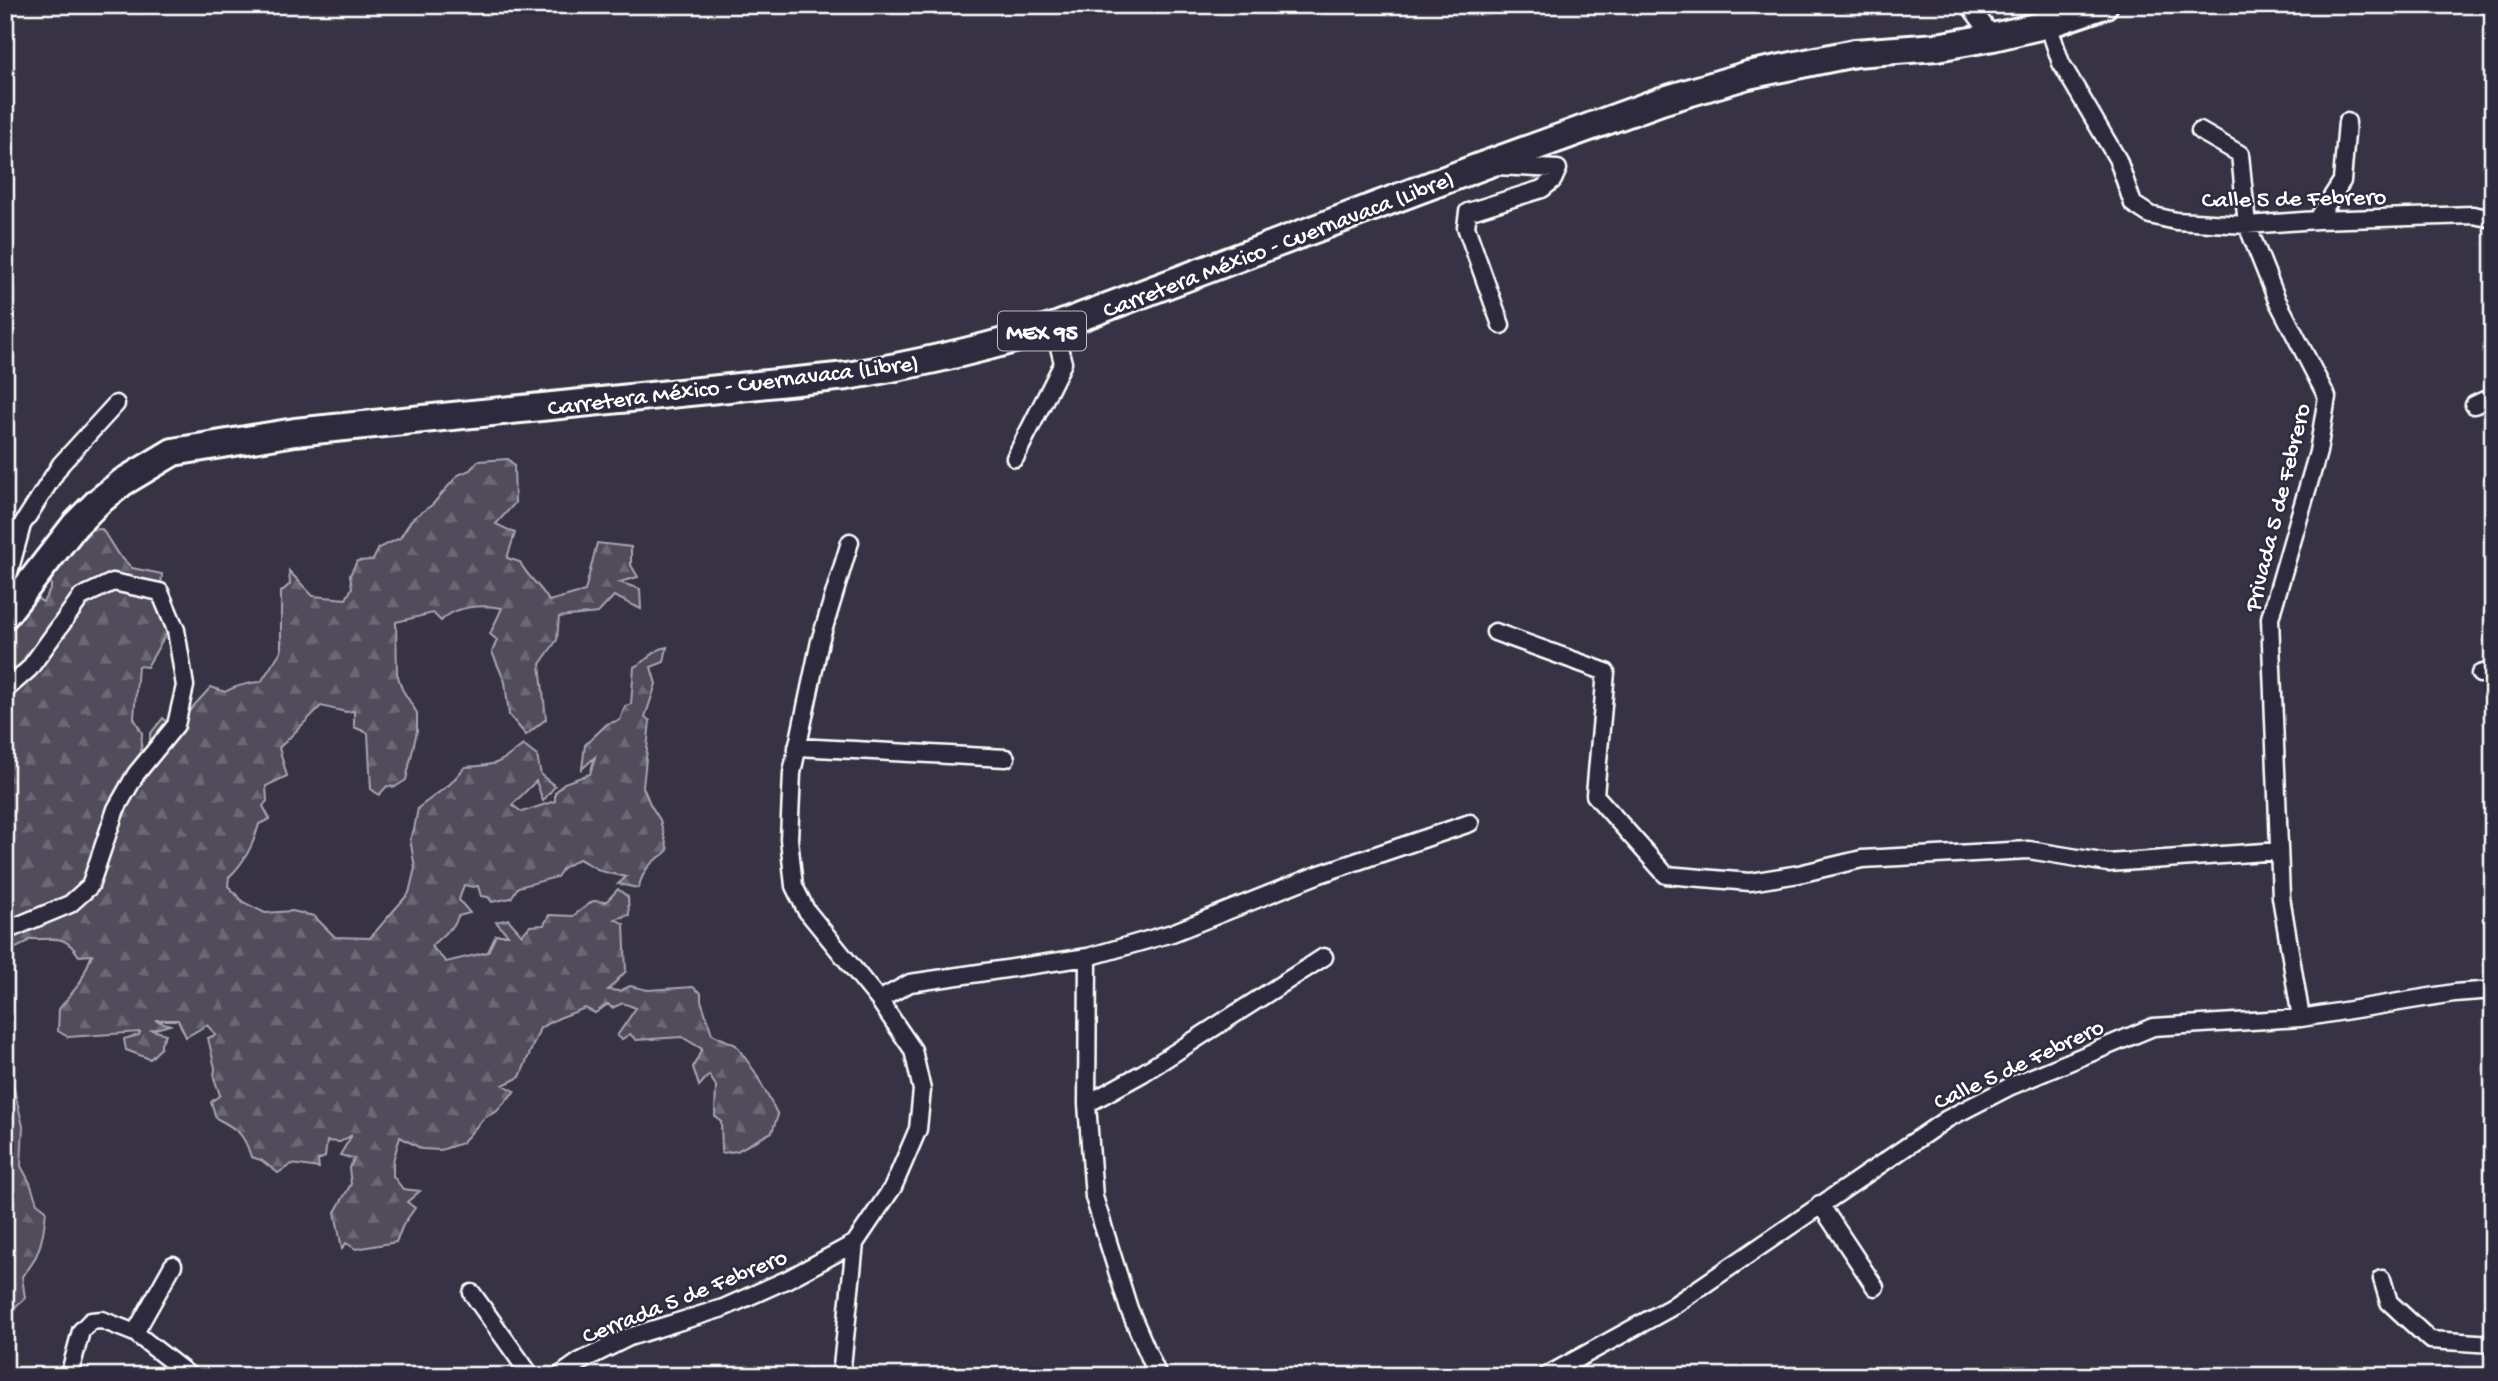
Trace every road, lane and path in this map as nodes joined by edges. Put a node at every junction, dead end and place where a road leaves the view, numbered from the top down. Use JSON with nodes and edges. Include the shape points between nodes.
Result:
{"nodes":[{"id":1,"x":1969,"y":5,"type":"edge"},
{"id":2,"x":2104,"y":5,"type":"edge"},
{"id":3,"x":2048,"y":24,"type":"junction"},
{"id":4,"x":1993,"y":37,"type":"junction"},
{"id":5,"x":2347,"y":122,"type":"dead end"},
{"id":6,"x":2200,"y":131,"type":"dead end"},
{"id":7,"x":1482,"y":166,"type":"junction"},
{"id":8,"x":2493,"y":219,"type":"edge"},
{"id":9,"x":2316,"y":220,"type":"junction"},
{"id":10,"x":2247,"y":225,"type":"junction"},
{"id":11,"x":1502,"y":326,"type":"dead end"},
{"id":12,"x":1054,"y":327,"type":"junction"},
{"id":13,"x":2493,"y":396,"type":"edge"},
{"id":14,"x":116,"y":404,"type":"dead end"},
{"id":15,"x":2474,"y":405,"type":"dead end"},
{"id":16,"x":1015,"y":458,"type":"dead end"},
{"id":17,"x":850,"y":542,"type":"dead end"},
{"id":18,"x":5,"y":587,"type":"edge"},
{"id":19,"x":5,"y":615,"type":"edge"},
{"id":20,"x":1495,"y":632,"type":"dead end"},
{"id":21,"x":5,"y":690,"type":"edge"},
{"id":22,"x":797,"y":747,"type":"junction"},
{"id":23,"x":1006,"y":758,"type":"dead end"},
{"id":24,"x":1470,"y":823,"type":"dead end"},
{"id":25,"x":2280,"y":851,"type":"junction"},
{"id":26,"x":5,"y":931,"type":"edge"},
{"id":27,"x":1088,"y":957,"type":"junction"},
{"id":28,"x":1324,"y":957,"type":"dead end"},
{"id":29,"x":2493,"y":990,"type":"edge"},
{"id":30,"x":880,"y":1000,"type":"junction"},
{"id":31,"x":2301,"y":1018,"type":"junction"},
{"id":32,"x":1087,"y":1104,"type":"junction"},
{"id":33,"x":1820,"y":1204,"type":"junction"},
{"id":34,"x":855,"y":1243,"type":"junction"},
{"id":35,"x":173,"y":1265,"type":"dead end"},
{"id":36,"x":2382,"y":1279,"type":"dead end"},
{"id":37,"x":1875,"y":1287,"type":"dead end"},
{"id":38,"x":472,"y":1293,"type":"dead end"},
{"id":39,"x":135,"y":1333,"type":"junction"},
{"id":40,"x":2493,"y":1344,"type":"edge"},
{"id":41,"x":69,"y":1376,"type":"edge"},
{"id":42,"x":190,"y":1376,"type":"edge"},
{"id":43,"x":531,"y":1376,"type":"edge"},
{"id":44,"x":559,"y":1376,"type":"edge"},
{"id":45,"x":841,"y":1376,"type":"edge"},
{"id":46,"x":1158,"y":1376,"type":"edge"},
{"id":47,"x":1546,"y":1376,"type":"edge"}],
"edges":[{"from":1,"to":4,"type":"street"},
{"from":2,"to":3,"type":"main road","name":"Carretera México - Cuernavaca (Libre)","number":"MEX 95"},
{"from":3,"to":4,"type":"main road","name":"Carretera México - Cuernavaca (Libre)","number":"MEX 95"},
{"from":3,"to":10,"type":"street","name":"Calle 5 de Febrero","via":[[2061,63],[2118,160],[2133,204],[2150,215],[2176,220]]},
{"from":4,"to":7,"type":"main road","name":"Carretera México - Cuernavaca (Libre)","number":"MEX 95","via":[[1855,53],[1748,75],[1661,101]]},
{"from":5,"to":9,"type":"street","via":[[2342,181]]},
{"from":6,"to":10,"type":"street","name":"Privada 5 de Febrero","via":[[2240,154]]},
{"from":7,"to":11,"type":"street","via":[[1558,169],[1542,189],[1468,212],[1466,227]]},
{"from":7,"to":12,"type":"main road","name":"Carretera México - Cuernavaca (Libre)","number":"MEX 95"},
{"from":8,"to":9,"type":"street","name":"Calle 5 de Febrero","via":[[2473,215]]},
{"from":9,"to":10,"type":"street","name":"Calle 5 de Febrero"},
{"from":10,"to":25,"type":"street","name":"Privada 5 de Febrero","via":[[2277,300],[2327,397],[2318,452],[2270,618]]},
{"from":12,"to":16,"type":"street","via":[[1063,363]]},
{"from":12,"to":19,"type":"main road","name":"Carretera México - Cuernavaca (Libre)","number":"MEX 95","via":[[917,365],[847,376],[295,432],[173,452],[98,502]]},
{"from":13,"to":15,"type":"street"},
{"from":14,"to":18,"type":"street","via":[[61,464],[22,525]]},
{"from":17,"to":22,"type":"street","name":"Cerrada 5 de Febrero","via":[[820,641]]},
{"from":20,"to":25,"type":"street","via":[[1606,672],[1595,795],[1666,875],[1750,881],[1862,859],[2029,850],[2108,863]]},
{"from":21,"to":26,"type":"street","via":[[29,669],[81,597],[113,582],[160,592],[176,630],[185,686],[176,725],[136,774],[116,809],[90,886],[70,904]]},
{"from":22,"to":23,"type":"street"},
{"from":22,"to":30,"type":"street","name":"Cerrada 5 de Febrero","via":[[789,839],[794,886],[806,910]]},
{"from":24,"to":27,"type":"street","via":[[1317,875],[1172,933]]},
{"from":25,"to":31,"type":"street","name":"Privada 5 de Febrero","via":[[2281,897]]},
{"from":27,"to":30,"type":"street","via":[[910,982]]},
{"from":27,"to":32,"type":"street"},
{"from":28,"to":32,"type":"street"},
{"from":29,"to":31,"type":"street","name":"Calle 5 de Febrero"},
{"from":30,"to":34,"type":"street","name":"Cerrada 5 de Febrero","via":[[913,1050],[921,1103],[918,1129],[893,1187]]},
{"from":31,"to":33,"type":"street","name":"Calle 5 de Febrero","via":[[2153,1027],[2011,1086],[1947,1119]]},
{"from":32,"to":46,"type":"street","via":[[1094,1197],[1129,1309]]},
{"from":33,"to":37,"type":"street"},
{"from":33,"to":47,"type":"street","name":"Calle 5 de Febrero","via":[[1670,1308]]},
{"from":34,"to":44,"type":"street","name":"Cerrada 5 de Febrero","via":[[723,1308],[629,1337]]},
{"from":34,"to":45,"type":"street"},
{"from":35,"to":39,"type":"street"},
{"from":36,"to":40,"type":"street","via":[[2389,1303],[2430,1340]]},
{"from":38,"to":43,"type":"street"},
{"from":39,"to":41,"type":"street","via":[[102,1320],[91,1321],[81,1331]]},
{"from":39,"to":42,"type":"street"}]}
